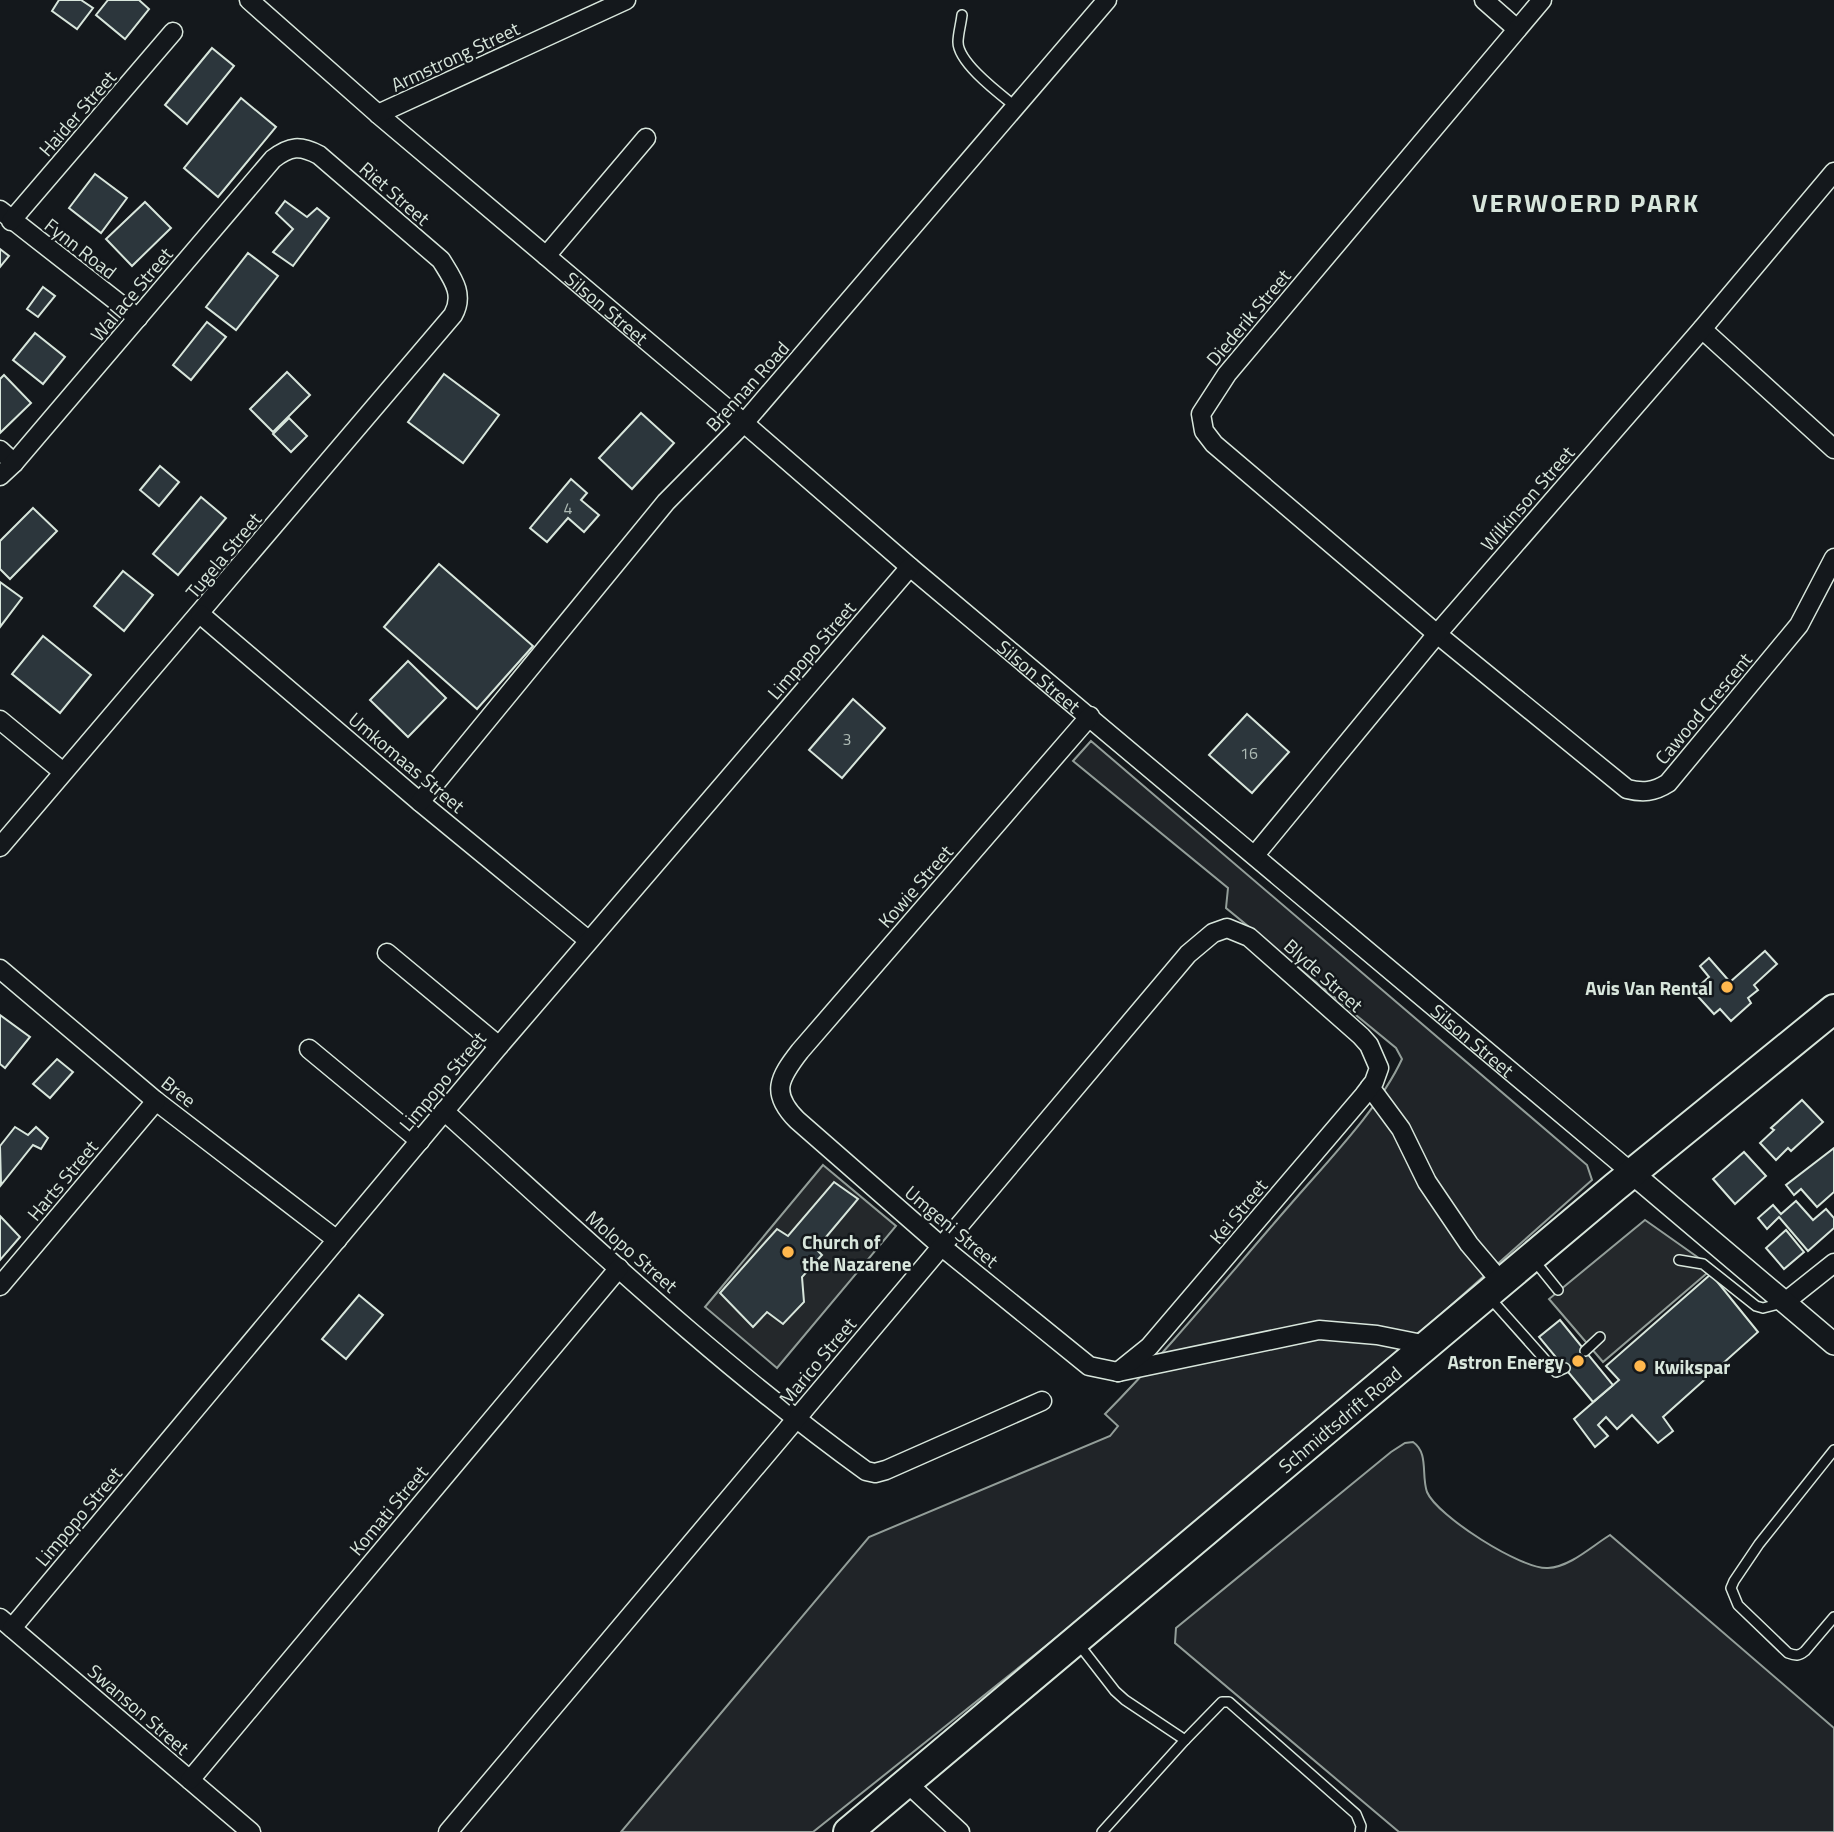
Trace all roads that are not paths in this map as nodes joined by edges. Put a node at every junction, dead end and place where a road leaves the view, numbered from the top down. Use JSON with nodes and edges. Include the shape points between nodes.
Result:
{"nodes":[{"id":1,"x":249,"y":0,"type":"edge"},
{"id":2,"x":626,"y":0,"type":"edge"},
{"id":3,"x":1107,"y":0,"type":"edge"},
{"id":4,"x":1483,"y":0,"type":"edge"},
{"id":5,"x":1542,"y":0,"type":"edge"},
{"id":6,"x":962,"y":15,"type":"dead end"},
{"id":7,"x":1517,"y":29,"type":"junction"},
{"id":8,"x":173,"y":32,"type":"dead end"},
{"id":9,"x":1016,"y":107,"type":"junction"},
{"id":10,"x":378,"y":114,"type":"junction"},
{"id":11,"x":646,"y":138,"type":"dead end"},
{"id":12,"x":299,"y":146,"type":"joint"},
{"id":13,"x":1834,"y":172,"type":"edge"},
{"id":14,"x":6,"y":215,"type":"edge"},
{"id":15,"x":546,"y":256,"type":"junction"},
{"id":16,"x":455,"y":282,"type":"joint"},
{"id":17,"x":138,"y":318,"type":"junction"},
{"id":18,"x":1702,"y":328,"type":"junction"},
{"id":19,"x":744,"y":423,"type":"junction"},
{"id":20,"x":1834,"y":449,"type":"edge"},
{"id":21,"x":0,"y":450,"type":"edge"},
{"id":22,"x":14,"y":463,"type":"junction"},
{"id":23,"x":0,"y":477,"type":"edge"},
{"id":24,"x":1834,"y":558,"type":"edge"},
{"id":25,"x":910,"y":567,"type":"junction"},
{"id":26,"x":200,"y":614,"type":"junction"},
{"id":27,"x":1437,"y":635,"type":"junction"},
{"id":28,"x":1090,"y":716,"type":"junction"},
{"id":29,"x":0,"y":720,"type":"edge"},
{"id":30,"x":63,"y":772,"type":"junction"},
{"id":31,"x":420,"y":802,"type":"junction"},
{"id":32,"x":0,"y":847,"type":"edge"},
{"id":33,"x":1255,"y":855,"type":"junction"},
{"id":34,"x":1227,"y":928,"type":"joint"},
{"id":35,"x":589,"y":940,"type":"junction"},
{"id":36,"x":387,"y":953,"type":"dead end"},
{"id":37,"x":0,"y":969,"type":"edge"},
{"id":38,"x":1834,"y":1009,"type":"edge"},
{"id":39,"x":499,"y":1046,"type":"junction"},
{"id":40,"x":309,"y":1049,"type":"dead end"},
{"id":41,"x":1379,"y":1068,"type":"joint"},
{"id":42,"x":1370,"y":1087,"type":"junction"},
{"id":43,"x":780,"y":1089,"type":"joint"},
{"id":44,"x":156,"y":1101,"type":"junction"},
{"id":45,"x":444,"y":1111,"type":"junction"},
{"id":46,"x":420,"y":1140,"type":"junction"},
{"id":47,"x":1632,"y":1173,"type":"junction"},
{"id":48,"x":337,"y":1240,"type":"junction"},
{"id":49,"x":941,"y":1246,"type":"junction"},
{"id":50,"x":1532,"y":1257,"type":"junction"},
{"id":51,"x":1679,"y":1260,"type":"dead end"},
{"id":52,"x":1834,"y":1264,"type":"edge"},
{"id":53,"x":619,"y":1268,"type":"junction"},
{"id":54,"x":0,"y":1286,"type":"edge"},
{"id":55,"x":1494,"y":1289,"type":"junction"},
{"id":56,"x":1558,"y":1290,"type":"dead end"},
{"id":57,"x":1785,"y":1302,"type":"junction"},
{"id":58,"x":1600,"y":1337,"type":"dead end"},
{"id":59,"x":1834,"y":1344,"type":"edge"},
{"id":60,"x":1427,"y":1345,"type":"junction"},
{"id":61,"x":1585,"y":1351,"type":"dead end"},
{"id":62,"x":1565,"y":1368,"type":"dead end"},
{"id":63,"x":1118,"y":1373,"type":"junction"},
{"id":64,"x":1042,"y":1401,"type":"dead end"},
{"id":65,"x":795,"y":1420,"type":"junction"},
{"id":66,"x":1834,"y":1450,"type":"edge"},
{"id":67,"x":1834,"y":1617,"type":"edge"},
{"id":68,"x":6,"y":1623,"type":"edge"},
{"id":69,"x":1076,"y":1641,"type":"junction"},
{"id":70,"x":1185,"y":1740,"type":"junction"},
{"id":71,"x":190,"y":1780,"type":"junction"},
{"id":72,"x":907,"y":1783,"type":"junction"},
{"id":73,"x":251,"y":1832,"type":"edge"},
{"id":74,"x":448,"y":1832,"type":"edge"},
{"id":75,"x":848,"y":1832,"type":"edge"},
{"id":76,"x":960,"y":1832,"type":"edge"},
{"id":77,"x":1102,"y":1832,"type":"edge"},
{"id":78,"x":1360,"y":1832,"type":"edge"}],
"edges":[{"from":1,"to":10,"type":"street","name":"Silson Street"},
{"from":2,"to":10,"type":"street","name":"Armstrong Street"},
{"from":3,"to":9,"type":"street","name":"Brennan Road"},
{"from":4,"to":7,"type":"street"},
{"from":5,"to":7,"type":"street","name":"Diederik Street"},
{"from":6,"to":9,"type":"lane","via":[[961,54]]},
{"from":7,"to":27,"type":"street","name":"Diederik Street","via":[[1227,374],[1201,414],[1204,431],[1214,444]]},
{"from":8,"to":14,"type":"street","name":"Haider Street"},
{"from":9,"to":19,"type":"street","name":"Brennan Road"},
{"from":10,"to":15,"type":"street","name":"Silson Street"},
{"from":11,"to":15,"type":"street"},
{"from":12,"to":16,"type":"street","name":"Riet Street","via":[[319,155],[441,260]]},
{"from":12,"to":17,"type":"street","name":"Wallace Street","via":[[273,159]]},
{"from":13,"to":18,"type":"street","name":"Wilkinson Street"},
{"from":14,"to":17,"type":"street","name":"Fynn Road"},
{"from":15,"to":19,"type":"street","name":"Silson Street"},
{"from":16,"to":26,"type":"street","name":"Tugela Street","via":[[460,298],[453,315]]},
{"from":17,"to":22,"type":"street","name":"Wallace Street"},
{"from":18,"to":20,"type":"street"},
{"from":18,"to":27,"type":"street","name":"Wilkinson Street"},
{"from":19,"to":25,"type":"street","name":"Silson Street"},
{"from":19,"to":31,"type":"street","name":"Brennan Road","via":[[666,502]]},
{"from":21,"to":22,"type":"street"},
{"from":22,"to":23,"type":"street","name":"Wallace Street"},
{"from":24,"to":27,"type":"street","name":"Cawood Crescent","via":[[1799,625],[1668,783],[1648,792],[1627,789]]},
{"from":25,"to":28,"type":"street","name":"Silson Street"},
{"from":25,"to":35,"type":"street","name":"Limpopo Street"},
{"from":26,"to":30,"type":"street","name":"Tugela Street"},
{"from":26,"to":31,"type":"street","name":"Umkomaas Street"},
{"from":27,"to":33,"type":"street","name":"Wilkinson Street"},
{"from":28,"to":33,"type":"street","name":"Silson Street"},
{"from":28,"to":43,"type":"street","name":"Kowie Street","via":[[800,1051],[783,1073]]},
{"from":29,"to":30,"type":"street"},
{"from":30,"to":32,"type":"street","name":"Tugela Street"},
{"from":31,"to":35,"type":"street","name":"Umkomaas Street"},
{"from":33,"to":47,"type":"street","name":"Silson Street"},
{"from":34,"to":41,"type":"street","name":"Blyde Street","via":[[1249,937],[1361,1036]]},
{"from":34,"to":49,"type":"street","name":"Marico Street","via":[[1213,933],[1188,954]]},
{"from":35,"to":39,"type":"street","name":"Limpopo Street"},
{"from":36,"to":39,"type":"street"},
{"from":37,"to":44,"type":"street","name":"Bree"},
{"from":38,"to":47,"type":"highway","name":"Schmidtsdrift Road"},
{"from":39,"to":45,"type":"street","name":"Limpopo Street"},
{"from":40,"to":46,"type":"street"},
{"from":41,"to":42,"type":"street","name":"Kei Street"},
{"from":42,"to":55,"type":"street","via":[[1397,1122],[1427,1182]]},
{"from":42,"to":63,"type":"street","name":"Kei Street","via":[[1149,1347]]},
{"from":43,"to":49,"type":"street","name":"Umgeni Street","via":[[782,1102],[797,1120]]},
{"from":44,"to":48,"type":"street","name":"Bree"},
{"from":44,"to":54,"type":"street","name":"Harts Street"},
{"from":45,"to":46,"type":"street","name":"Limpopo Street"},
{"from":45,"to":53,"type":"street","name":"Molopo Street"},
{"from":46,"to":48,"type":"street","name":"Limpopo Street"},
{"from":47,"to":50,"type":"highway","name":"Schmidtsdrift Road"},
{"from":47,"to":57,"type":"street","name":"Silson Street"},
{"from":48,"to":68,"type":"street","name":"Limpopo Street"},
{"from":49,"to":63,"type":"street","name":"Umgeni Street","via":[[1088,1366]]},
{"from":49,"to":65,"type":"street","name":"Marico Street"},
{"from":50,"to":55,"type":"highway","name":"Schmidtsdrift Road"},
{"from":50,"to":56,"type":"lane"},
{"from":51,"to":57,"type":"lane","via":[[1703,1264],[1756,1306]]},
{"from":52,"to":57,"type":"street"},
{"from":53,"to":65,"type":"street","name":"Molopo Street"},
{"from":53,"to":71,"type":"street","name":"Komati Street"},
{"from":55,"to":60,"type":"highway","name":"Schmidtsdrift Road"},
{"from":55,"to":62,"type":"lane","via":[[1556,1372]]},
{"from":57,"to":59,"type":"street","name":"Silson Street"},
{"from":58,"to":61,"type":"lane"},
{"from":60,"to":63,"type":"street","via":[[1319,1330]]},
{"from":60,"to":69,"type":"highway","name":"Schmidtsdrift Road"},
{"from":64,"to":65,"type":"street","name":"Molopo Street","via":[[876,1473],[866,1471]]},
{"from":65,"to":74,"type":"street","name":"Marico Street"},
{"from":66,"to":67,"type":"lane","via":[[1731,1588],[1738,1605],[1795,1655],[1805,1651]]},
{"from":68,"to":71,"type":"street","name":"Swanson Street"},
{"from":69,"to":70,"type":"lane","via":[[1115,1691]]},
{"from":69,"to":72,"type":"highway","name":"Schmidtsdrift Road"},
{"from":70,"to":77,"type":"lane"},
{"from":70,"to":78,"type":"lane","via":[[1222,1702],[1229,1702],[1356,1814]]},
{"from":71,"to":73,"type":"street","name":"Swanson Street"},
{"from":72,"to":75,"type":"highway","name":"Schmidtsdrift Road"},
{"from":72,"to":76,"type":"street"}]}
